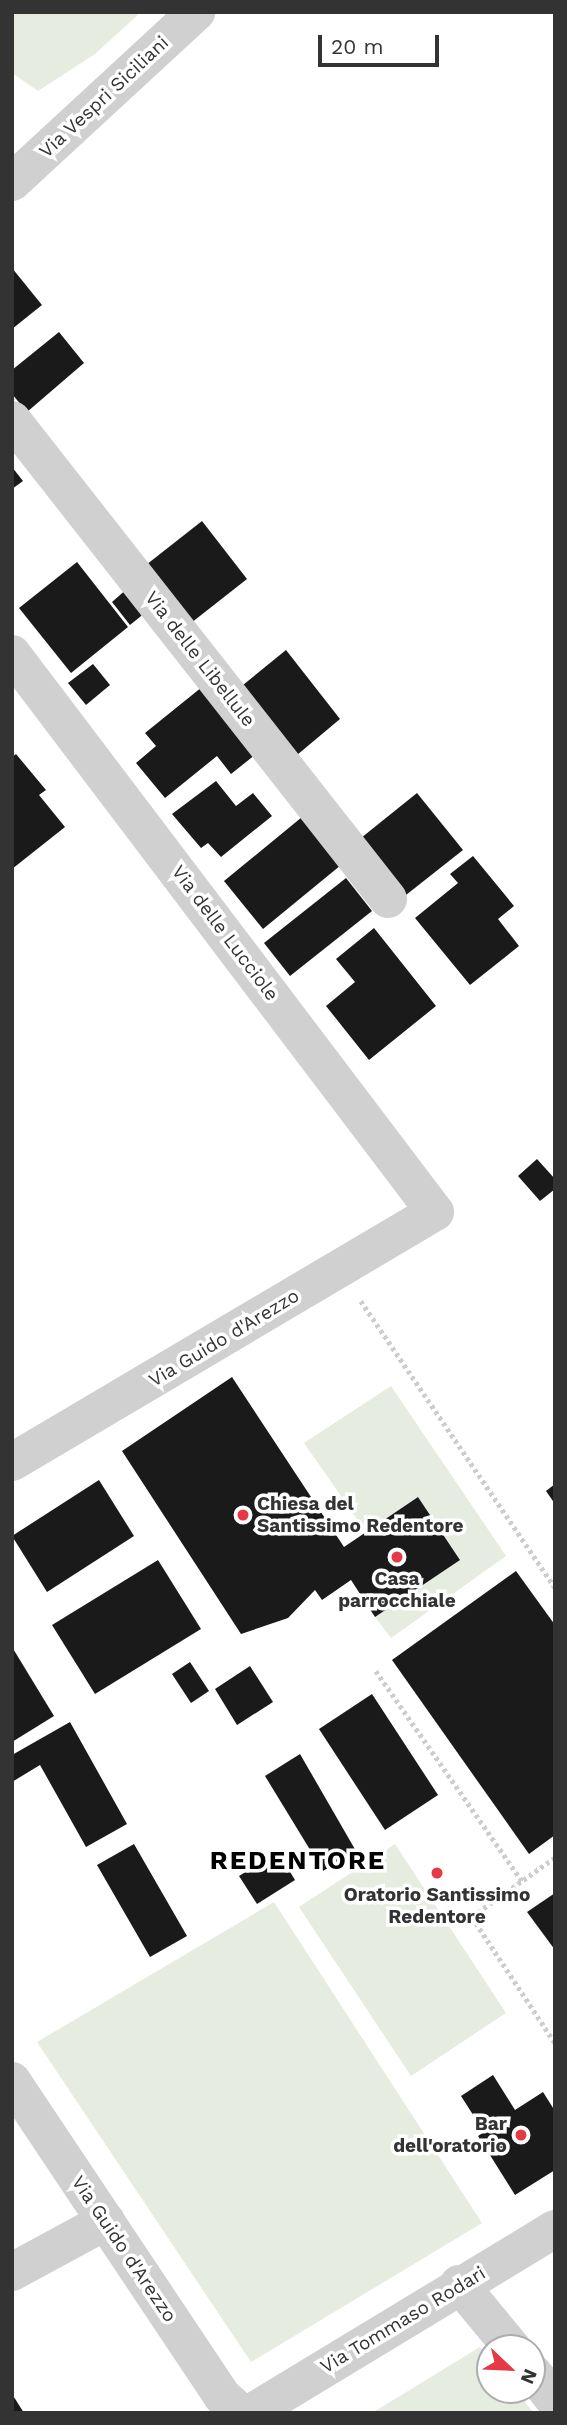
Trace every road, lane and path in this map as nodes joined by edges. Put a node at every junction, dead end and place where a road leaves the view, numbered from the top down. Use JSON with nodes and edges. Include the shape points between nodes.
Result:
{"nodes":[{"id":1,"x":196,"y":12,"type":"edge"},
{"id":2,"x":12,"y":182,"type":"edge"},
{"id":3,"x":12,"y":419,"type":"edge"},
{"id":4,"x":12,"y":654,"type":"edge"},
{"id":5,"x":388,"y":899,"type":"dead end"},
{"id":6,"x":435,"y":1212,"type":"joint"},
{"id":7,"x":340,"y":1269,"type":"junction"},
{"id":8,"x":12,"y":1462,"type":"edge"},
{"id":9,"x":555,"y":1587,"type":"edge"},
{"id":10,"x":376,"y":1671,"type":"dead end"},
{"id":11,"x":555,"y":1858,"type":"edge"},
{"id":12,"x":522,"y":1881,"type":"junction"},
{"id":13,"x":555,"y":2043,"type":"edge"},
{"id":14,"x":12,"y":2081,"type":"edge"},
{"id":15,"x":106,"y":2221,"type":"junction"},
{"id":16,"x":555,"y":2229,"type":"edge"},
{"id":17,"x":12,"y":2272,"type":"edge"},
{"id":18,"x":460,"y":2284,"type":"junction"},
{"id":19,"x":501,"y":2334,"type":"edge"},
{"id":20,"x":241,"y":2413,"type":"edge"},
{"id":21,"x":251,"y":2413,"type":"edge"}],
"edges":[{"from":1,"to":2,"type":"street","name":"Via Vespri Siciliani"},
{"from":3,"to":5,"type":"street","name":"Via delle Libellule"},
{"from":4,"to":6,"type":"street","name":"Via delle Lucciole"},
{"from":6,"to":7,"type":"street","name":"Via Guido d'Arezzo"},
{"from":7,"to":8,"type":"street","name":"Via Guido d'Arezzo"},
{"from":7,"to":9,"type":"path"},
{"from":10,"to":12,"type":"path"},
{"from":11,"to":12,"type":"path"},
{"from":12,"to":13,"type":"path","via":[[472,1917]]},
{"from":14,"to":15,"type":"street","name":"Via Guido d'Arezzo"},
{"from":15,"to":17,"type":"street"},
{"from":15,"to":20,"type":"street","name":"Via Guido d'Arezzo","via":[[222,2396]]},
{"from":16,"to":18,"type":"street","name":"Via Tommaso Rodari"},
{"from":18,"to":19,"type":"street"},
{"from":18,"to":21,"type":"street","name":"Via Tommaso Rodari"}]}
